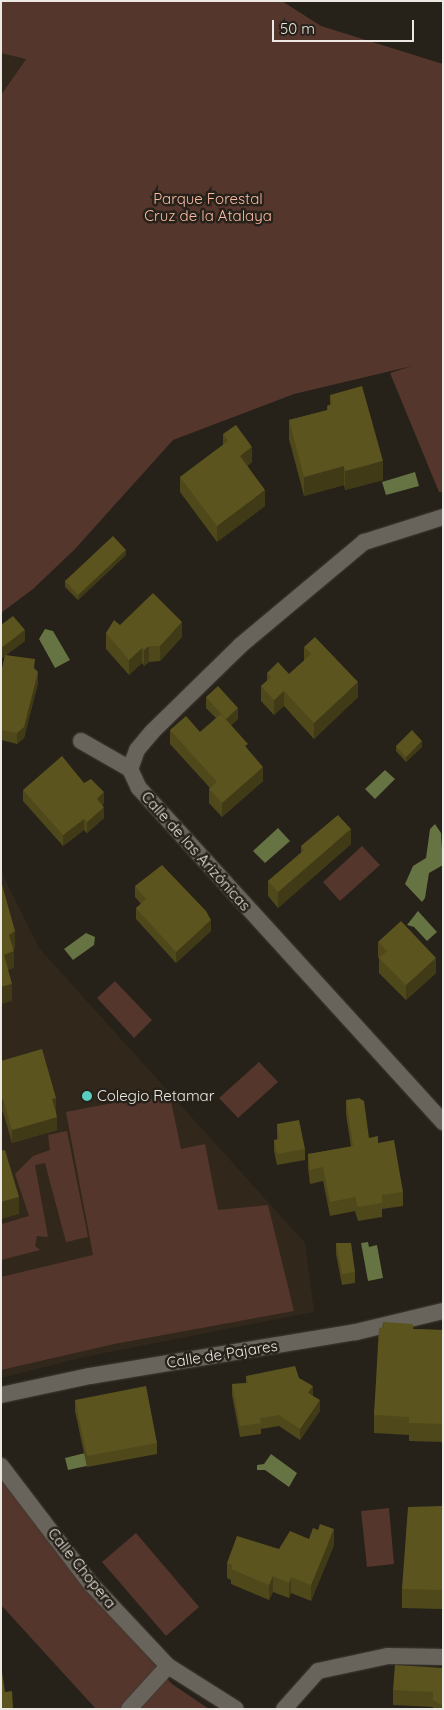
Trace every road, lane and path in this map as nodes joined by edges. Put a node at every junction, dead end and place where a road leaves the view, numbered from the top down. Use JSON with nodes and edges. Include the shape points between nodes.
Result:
{"nodes":[{"id":1,"x":443,"y":517,"type":"edge"},
{"id":2,"x":81,"y":741,"type":"dead end"},
{"id":3,"x":130,"y":769,"type":"junction"},
{"id":4,"x":443,"y":1122,"type":"edge"},
{"id":5,"x":443,"y":1311,"type":"edge"},
{"id":6,"x":1,"y":1395,"type":"edge"},
{"id":7,"x":1,"y":1466,"type":"edge"},
{"id":8,"x":443,"y":1657,"type":"edge"},
{"id":9,"x":168,"y":1666,"type":"junction"},
{"id":10,"x":130,"y":1709,"type":"edge"},
{"id":11,"x":236,"y":1709,"type":"edge"},
{"id":12,"x":284,"y":1709,"type":"edge"}],
"edges":[{"from":1,"to":3,"type":"street","via":[[364,542],[240,644],[152,732],[137,750]]},
{"from":2,"to":3,"type":"street"},
{"from":3,"to":4,"type":"street","name":"Calle de las Arizónicas","via":[[139,788]]},
{"from":5,"to":6,"type":"street","name":"Calle de Pajares","via":[[356,1332],[90,1376]]},
{"from":7,"to":9,"type":"street","name":"Calle Chopera","via":[[91,1584]]},
{"from":8,"to":12,"type":"street","via":[[388,1656],[318,1671]]},
{"from":9,"to":10,"type":"street"},
{"from":9,"to":11,"type":"street","name":"Calle Chopera"}]}
